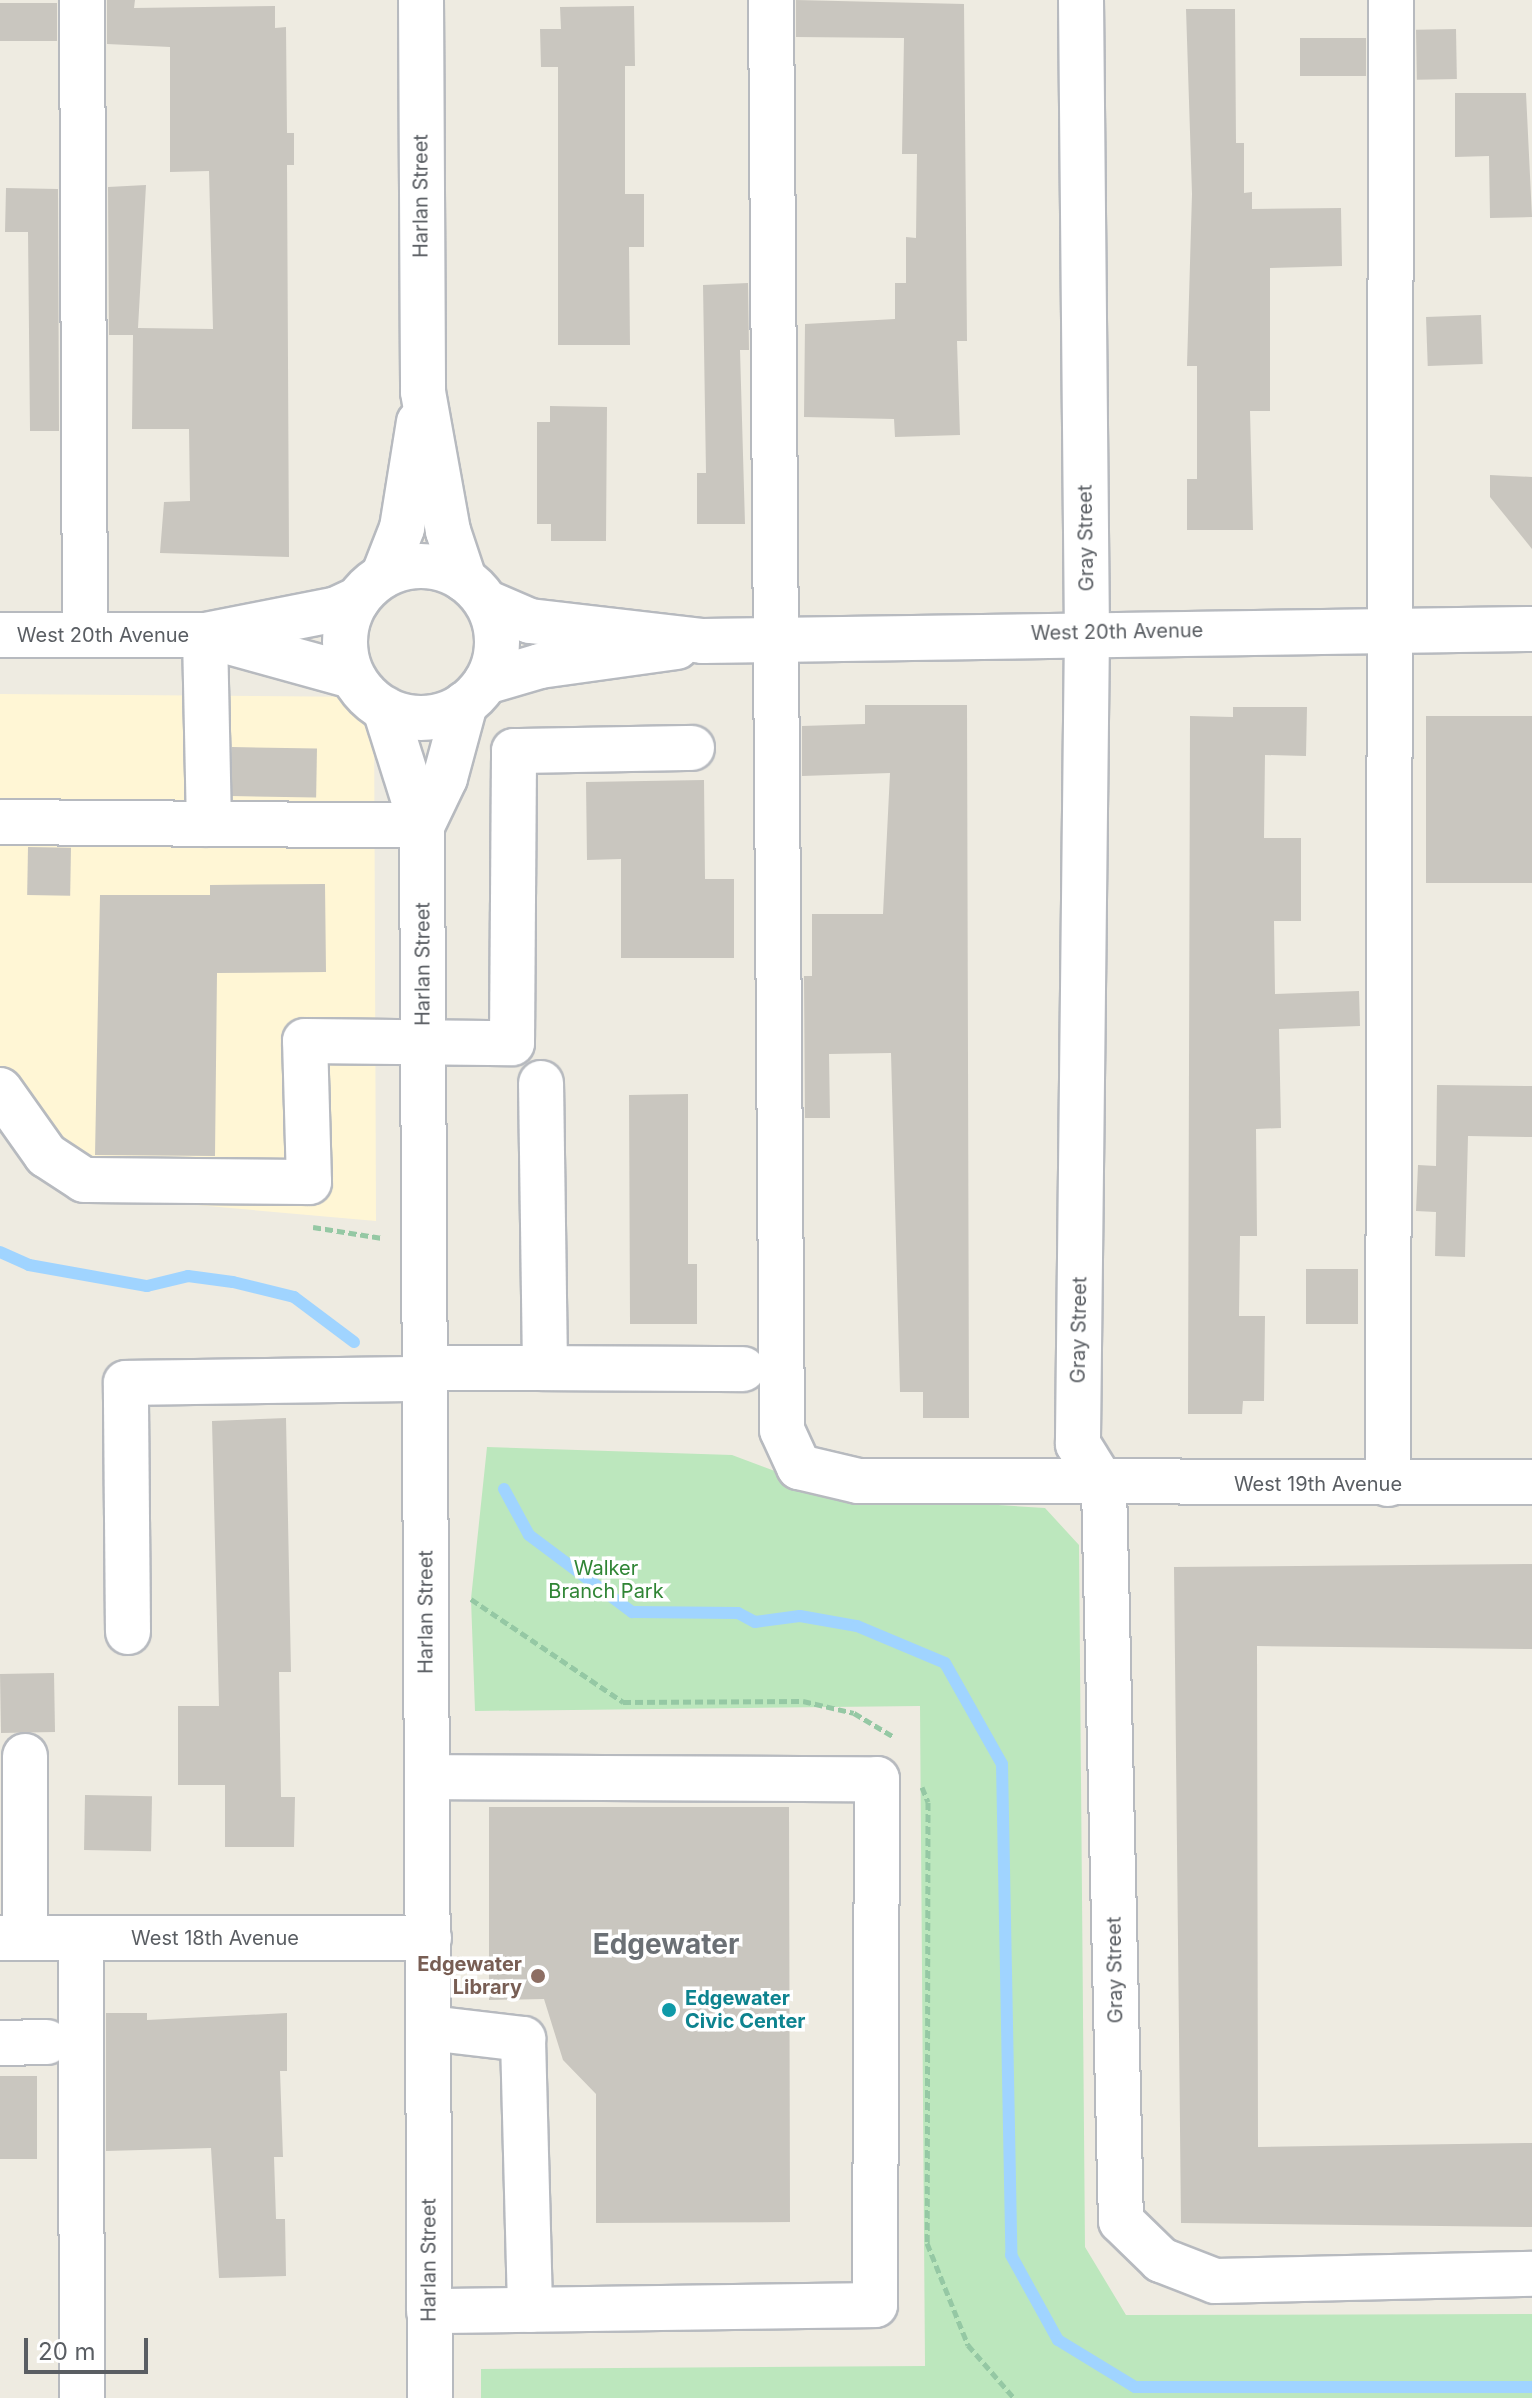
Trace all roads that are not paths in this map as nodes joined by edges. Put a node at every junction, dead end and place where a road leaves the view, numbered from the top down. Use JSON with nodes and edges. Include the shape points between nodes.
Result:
{"nodes":[{"id":1,"x":82,"y":0,"type":"edge"},
{"id":2,"x":421,"y":0,"type":"edge"},
{"id":3,"x":771,"y":0,"type":"edge"},
{"id":4,"x":1081,"y":0,"type":"edge"},
{"id":5,"x":1391,"y":0,"type":"edge"},
{"id":6,"x":423,"y":392,"type":"junction"},
{"id":7,"x":371,"y":586,"type":"junction"},
{"id":8,"x":476,"y":591,"type":"junction"},
{"id":9,"x":1394,"y":629,"type":"junction"},
{"id":10,"x":1532,"y":629,"type":"edge"},
{"id":11,"x":1087,"y":632,"type":"junction"},
{"id":12,"x":85,"y":634,"type":"junction"},
{"id":13,"x":0,"y":635,"type":"edge"},
{"id":14,"x":205,"y":635,"type":"junction"},
{"id":15,"x":776,"y":640,"type":"junction"},
{"id":16,"x":703,"y":641,"type":"junction"},
{"id":17,"x":352,"y":676,"type":"junction"},
{"id":18,"x":476,"y":693,"type":"junction"},
{"id":19,"x":385,"y":709,"type":"junction"},
{"id":20,"x":692,"y":748,"type":"dead end"},
{"id":21,"x":0,"y":822,"type":"edge"},
{"id":22,"x":209,"y":824,"type":"junction"},
{"id":23,"x":422,"y":826,"type":"junction"},
{"id":24,"x":423,"y":1041,"type":"junction"},
{"id":25,"x":541,"y":1083,"type":"dead end"},
{"id":26,"x":0,"y":1090,"type":"edge"},
{"id":27,"x":545,"y":1368,"type":"junction"},
{"id":28,"x":743,"y":1369,"type":"dead end"},
{"id":29,"x":425,"y":1373,"type":"junction"},
{"id":30,"x":1532,"y":1482,"type":"edge"},
{"id":31,"x":1388,"y":1484,"type":"junction"},
{"id":32,"x":1104,"y":1486,"type":"junction"},
{"id":33,"x":128,"y":1632,"type":"dead end"},
{"id":34,"x":25,"y":1756,"type":"dead end"},
{"id":35,"x":428,"y":1777,"type":"junction"},
{"id":36,"x":13,"y":1938,"type":"edge"},
{"id":37,"x":81,"y":1938,"type":"junction"},
{"id":38,"x":429,"y":1938,"type":"junction"},
{"id":39,"x":429,"y":2028,"type":"junction"},
{"id":40,"x":47,"y":2042,"type":"dead end"},
{"id":41,"x":0,"y":2043,"type":"edge"},
{"id":42,"x":1532,"y":2274,"type":"edge"},
{"id":43,"x":530,"y":2310,"type":"junction"},
{"id":44,"x":429,"y":2311,"type":"junction"},
{"id":45,"x":82,"y":2398,"type":"edge"},
{"id":46,"x":430,"y":2398,"type":"edge"}],
"edges":[{"from":1,"to":12,"type":"street"},
{"from":2,"to":6,"type":"street","name":"Harlan Street"},
{"from":3,"to":15,"type":"street"},
{"from":4,"to":11,"type":"street","name":"Gray Street"},
{"from":5,"to":9,"type":"street"},
{"from":6,"to":7,"type":"street","name":"Harlan Street","via":[[402,528]]},
{"from":6,"to":8,"type":"street","name":"Harlan Street","via":[[448,531]]},
{"from":7,"to":8,"type":"street","via":[[425,565]]},
{"from":7,"to":14,"type":"street","name":"West 20th Avenue","via":[[337,609]]},
{"from":7,"to":17,"type":"street","via":[[344,636]]},
{"from":8,"to":16,"type":"street","name":"West 20th Avenue","via":[[530,621]]},
{"from":8,"to":18,"type":"street","via":[[498,643]]},
{"from":9,"to":10,"type":"street","name":"West 20th Avenue"},
{"from":9,"to":11,"type":"street","name":"West 20th Avenue"},
{"from":9,"to":31,"type":"street"},
{"from":11,"to":15,"type":"street","name":"West 20th Avenue"},
{"from":11,"to":32,"type":"street","name":"Gray Street","via":[[1078,1444]]},
{"from":12,"to":13,"type":"street","name":"West 20th Avenue"},
{"from":12,"to":14,"type":"street","name":"West 20th Avenue"},
{"from":14,"to":17,"type":"street","name":"West 20th Avenue"},
{"from":14,"to":22,"type":"street"},
{"from":15,"to":16,"type":"street","name":"West 20th Avenue"},
{"from":15,"to":32,"type":"street","name":"West 19th Avenue","via":[[782,1430],[799,1467],[858,1481]]},
{"from":16,"to":18,"type":"street","name":"West 20th Avenue","via":[[629,658],[540,666]]},
{"from":17,"to":19,"type":"street"},
{"from":18,"to":19,"type":"street","via":[[418,718]]},
{"from":18,"to":23,"type":"street","name":"Harlan Street"},
{"from":19,"to":23,"type":"street","name":"Harlan Street"},
{"from":20,"to":24,"type":"street","via":[[514,751],[512,1043]]},
{"from":21,"to":22,"type":"street"},
{"from":22,"to":23,"type":"street"},
{"from":23,"to":24,"type":"street","name":"Harlan Street"},
{"from":24,"to":26,"type":"street","via":[[305,1041],[309,1182],[84,1180],[46,1155]]},
{"from":24,"to":29,"type":"street","name":"Harlan Street"},
{"from":25,"to":27,"type":"street"},
{"from":27,"to":28,"type":"street"},
{"from":27,"to":29,"type":"street"},
{"from":29,"to":33,"type":"street","via":[[126,1383]]},
{"from":29,"to":35,"type":"street","name":"Harlan Street"},
{"from":30,"to":31,"type":"street","name":"West 19th Avenue"},
{"from":31,"to":32,"type":"street","name":"West 19th Avenue"},
{"from":32,"to":42,"type":"street","name":"Gray Street","via":[[1121,2221],[1161,2260],[1215,2281]]},
{"from":34,"to":36,"type":"street"},
{"from":35,"to":38,"type":"street","name":"Harlan Street"},
{"from":35,"to":43,"type":"street","via":[[877,1779],[875,2305]]},
{"from":36,"to":37,"type":"street","name":"West 18th Avenue"},
{"from":37,"to":38,"type":"street","name":"West 18th Avenue"},
{"from":37,"to":45,"type":"street"},
{"from":38,"to":39,"type":"street","name":"Harlan Street"},
{"from":39,"to":43,"type":"street","via":[[523,2039]]},
{"from":39,"to":44,"type":"street","name":"Harlan Street"},
{"from":40,"to":41,"type":"street"},
{"from":43,"to":44,"type":"street"},
{"from":44,"to":46,"type":"street","name":"Harlan Street"}]}
